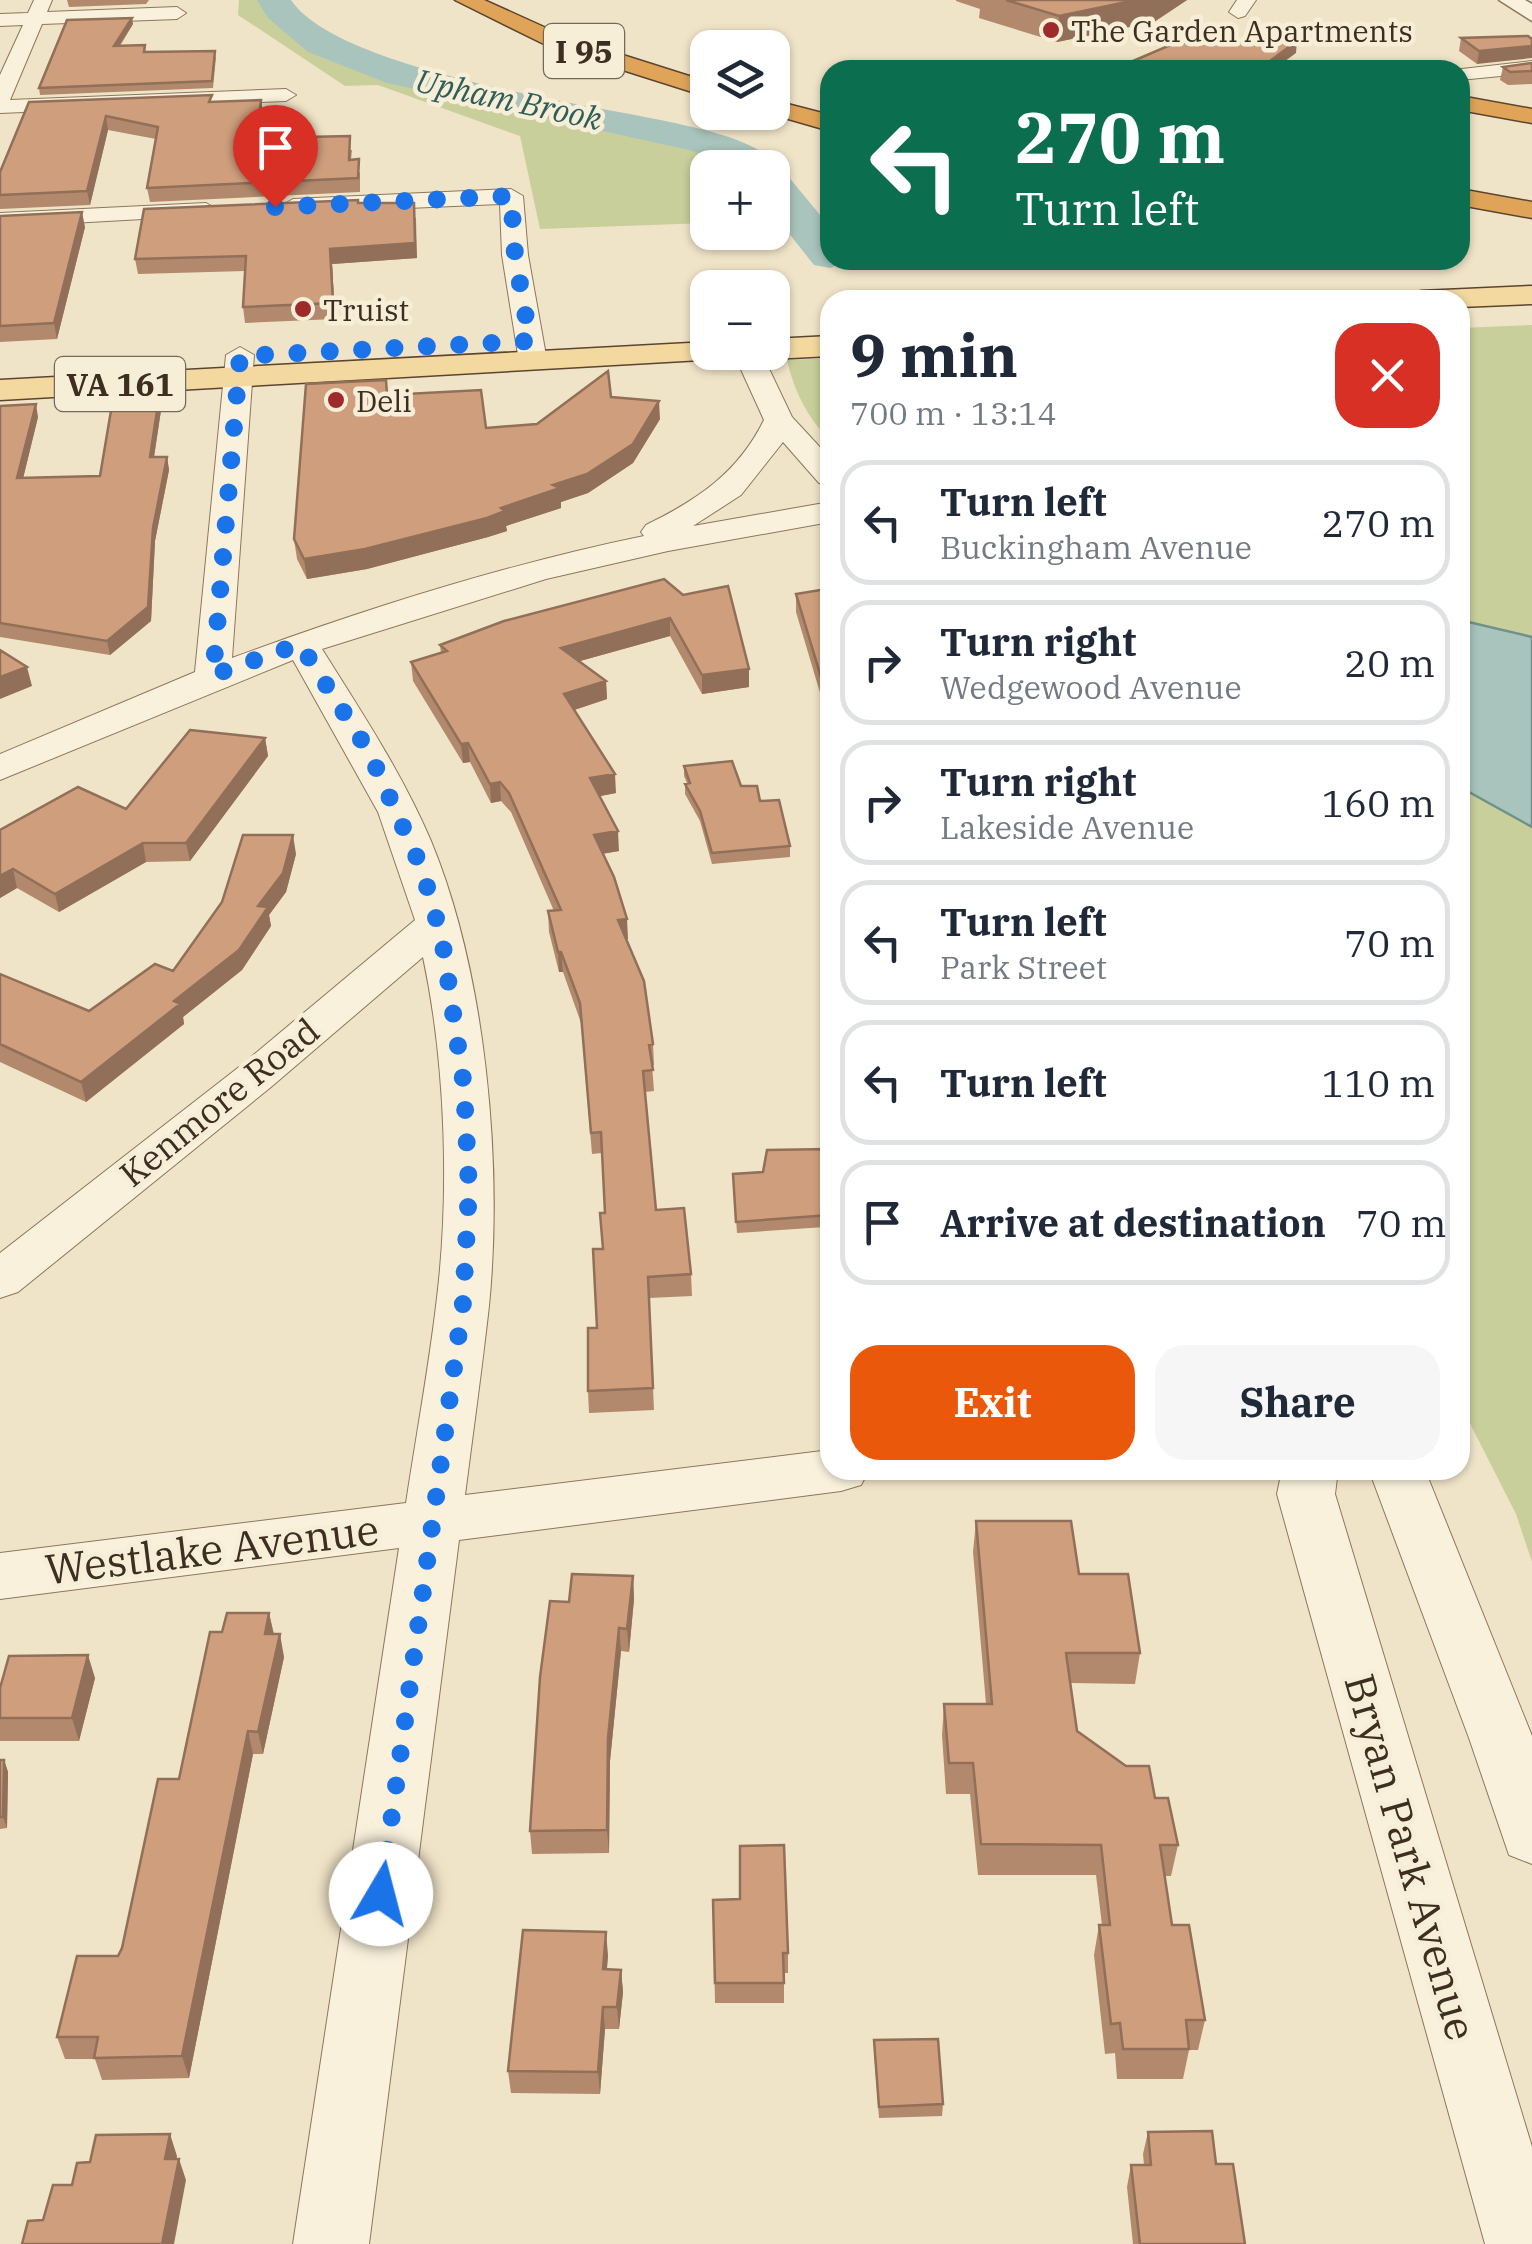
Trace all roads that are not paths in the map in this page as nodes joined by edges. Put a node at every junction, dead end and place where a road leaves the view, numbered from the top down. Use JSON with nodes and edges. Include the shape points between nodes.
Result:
{"nodes":[{"id":1,"x":466,"y":0,"type":"edge"},
{"id":2,"x":520,"y":0,"type":"edge"},
{"id":3,"x":1510,"y":0,"type":"edge"},
{"id":4,"x":39,"y":9,"type":"edge"},
{"id":5,"x":177,"y":14,"type":"dead end"},
{"id":6,"x":1532,"y":14,"type":"edge"},
{"id":7,"x":558,"y":16,"type":"dead end"},
{"id":8,"x":0,"y":20,"type":"edge"},
{"id":9,"x":593,"y":29,"type":"dead end"},
{"id":10,"x":690,"y":62,"type":"edge"},
{"id":11,"x":1532,"y":67,"type":"edge"},
{"id":12,"x":1470,"y":73,"type":"edge"},
{"id":13,"x":690,"y":84,"type":"edge"},
{"id":14,"x":790,"y":91,"type":"edge"},
{"id":15,"x":286,"y":95,"type":"dead end"},
{"id":16,"x":820,"y":98,"type":"edge"},
{"id":17,"x":0,"y":103,"type":"edge"},
{"id":18,"x":1470,"y":106,"type":"edge"},
{"id":19,"x":790,"y":113,"type":"edge"},
{"id":20,"x":1532,"y":116,"type":"edge"},
{"id":21,"x":820,"y":120,"type":"edge"},
{"id":22,"x":1470,"y":199,"type":"edge"},
{"id":23,"x":275,"y":207,"type":"edge"},
{"id":24,"x":236,"y":209,"type":"edge"},
{"id":25,"x":1532,"y":210,"type":"edge"},
{"id":26,"x":1470,"y":213,"type":"edge"},
{"id":27,"x":0,"y":220,"type":"edge"},
{"id":28,"x":1526,"y":230,"type":"edge"},
{"id":29,"x":1532,"y":295,"type":"edge"},
{"id":30,"x":1470,"y":298,"type":"edge"},
{"id":31,"x":1532,"y":313,"type":"edge"},
{"id":32,"x":1470,"y":316,"type":"edge"},
{"id":33,"x":820,"y":327,"type":"edge"},
{"id":34,"x":790,"y":328,"type":"edge"},
{"id":35,"x":690,"y":334,"type":"edge"},
{"id":36,"x":820,"y":347,"type":"edge"},
{"id":37,"x":790,"y":348,"type":"edge"},
{"id":38,"x":531,"y":351,"type":"junction"},
{"id":39,"x":690,"y":352,"type":"edge"},
{"id":40,"x":0,"y":368,"type":"edge"},
{"id":41,"x":755,"y":370,"type":"edge"},
{"id":42,"x":239,"y":380,"type":"junction"},
{"id":43,"x":0,"y":390,"type":"edge"},
{"id":44,"x":779,"y":420,"type":"junction"},
{"id":45,"x":820,"y":465,"type":"edge"},
{"id":46,"x":820,"y":514,"type":"edge"},
{"id":47,"x":613,"y":552,"type":"junction"},
{"id":48,"x":300,"y":644,"type":"junction"},
{"id":49,"x":213,"y":675,"type":"junction"},
{"id":50,"x":0,"y":768,"type":"edge"},
{"id":51,"x":437,"y":923,"type":"junction"},
{"id":52,"x":0,"y":1280,"type":"edge"},
{"id":53,"x":820,"y":1473,"type":"edge"},
{"id":54,"x":1308,"y":1480,"type":"edge"},
{"id":55,"x":1402,"y":1480,"type":"edge"},
{"id":56,"x":434,"y":1522,"type":"junction"},
{"id":57,"x":0,"y":1576,"type":"edge"},
{"id":58,"x":1532,"y":1835,"type":"edge"},
{"id":59,"x":331,"y":2244,"type":"edge"},
{"id":60,"x":1523,"y":2244,"type":"edge"}],
"edges":[{"from":1,"to":13,"type":"highway","number":"I 95","via":[[558,42]]},
{"from":2,"to":7,"type":"highway","number":"I 95"},
{"from":3,"to":6,"type":"street"},
{"from":4,"to":5,"type":"street"},
{"from":4,"to":8,"type":"street"},
{"from":4,"to":17,"type":"street"},
{"from":9,"to":10,"type":"highway","number":"I 95"},
{"from":11,"to":12,"type":"street"},
{"from":14,"to":16,"type":"highway"},
{"from":15,"to":17,"type":"street"},
{"from":18,"to":20,"type":"highway"},
{"from":19,"to":21,"type":"highway"},
{"from":22,"to":25,"type":"highway"},
{"from":23,"to":38,"type":"street","via":[[511,196]]},
{"from":24,"to":27,"type":"street"},
{"from":26,"to":28,"type":"highway"},
{"from":29,"to":30,"type":"main road"},
{"from":31,"to":32,"type":"main road"},
{"from":33,"to":34,"type":"main road"},
{"from":35,"to":38,"type":"main road","number":"VA 161"},
{"from":36,"to":37,"type":"main road"},
{"from":38,"to":39,"type":"main road","number":"VA 161"},
{"from":38,"to":42,"type":"main road","number":"VA 161"},
{"from":40,"to":42,"type":"main road","number":"VA 161"},
{"from":41,"to":44,"type":"street"},
{"from":42,"to":43,"type":"main road","number":"VA 161"},
{"from":42,"to":49,"type":"street"},
{"from":44,"to":45,"type":"street"},
{"from":44,"to":47,"type":"street","via":[[759,462],[723,493]]},
{"from":46,"to":47,"type":"street"},
{"from":47,"to":48,"type":"street"},
{"from":48,"to":49,"type":"street"},
{"from":48,"to":51,"type":"street","via":[[369,752],[422,869]]},
{"from":49,"to":50,"type":"street"},
{"from":51,"to":52,"type":"street","name":"Kenmore Road"},
{"from":51,"to":56,"type":"street","via":[[464,1086],[469,1189],[463,1303]]},
{"from":53,"to":56,"type":"street","name":"Westlake Avenue"},
{"from":54,"to":60,"type":"street","name":"Bryan Park Avenue","via":[[1306,1494]]},
{"from":55,"to":58,"type":"street"},
{"from":56,"to":57,"type":"street","name":"Westlake Avenue"},
{"from":56,"to":59,"type":"street"}]}
